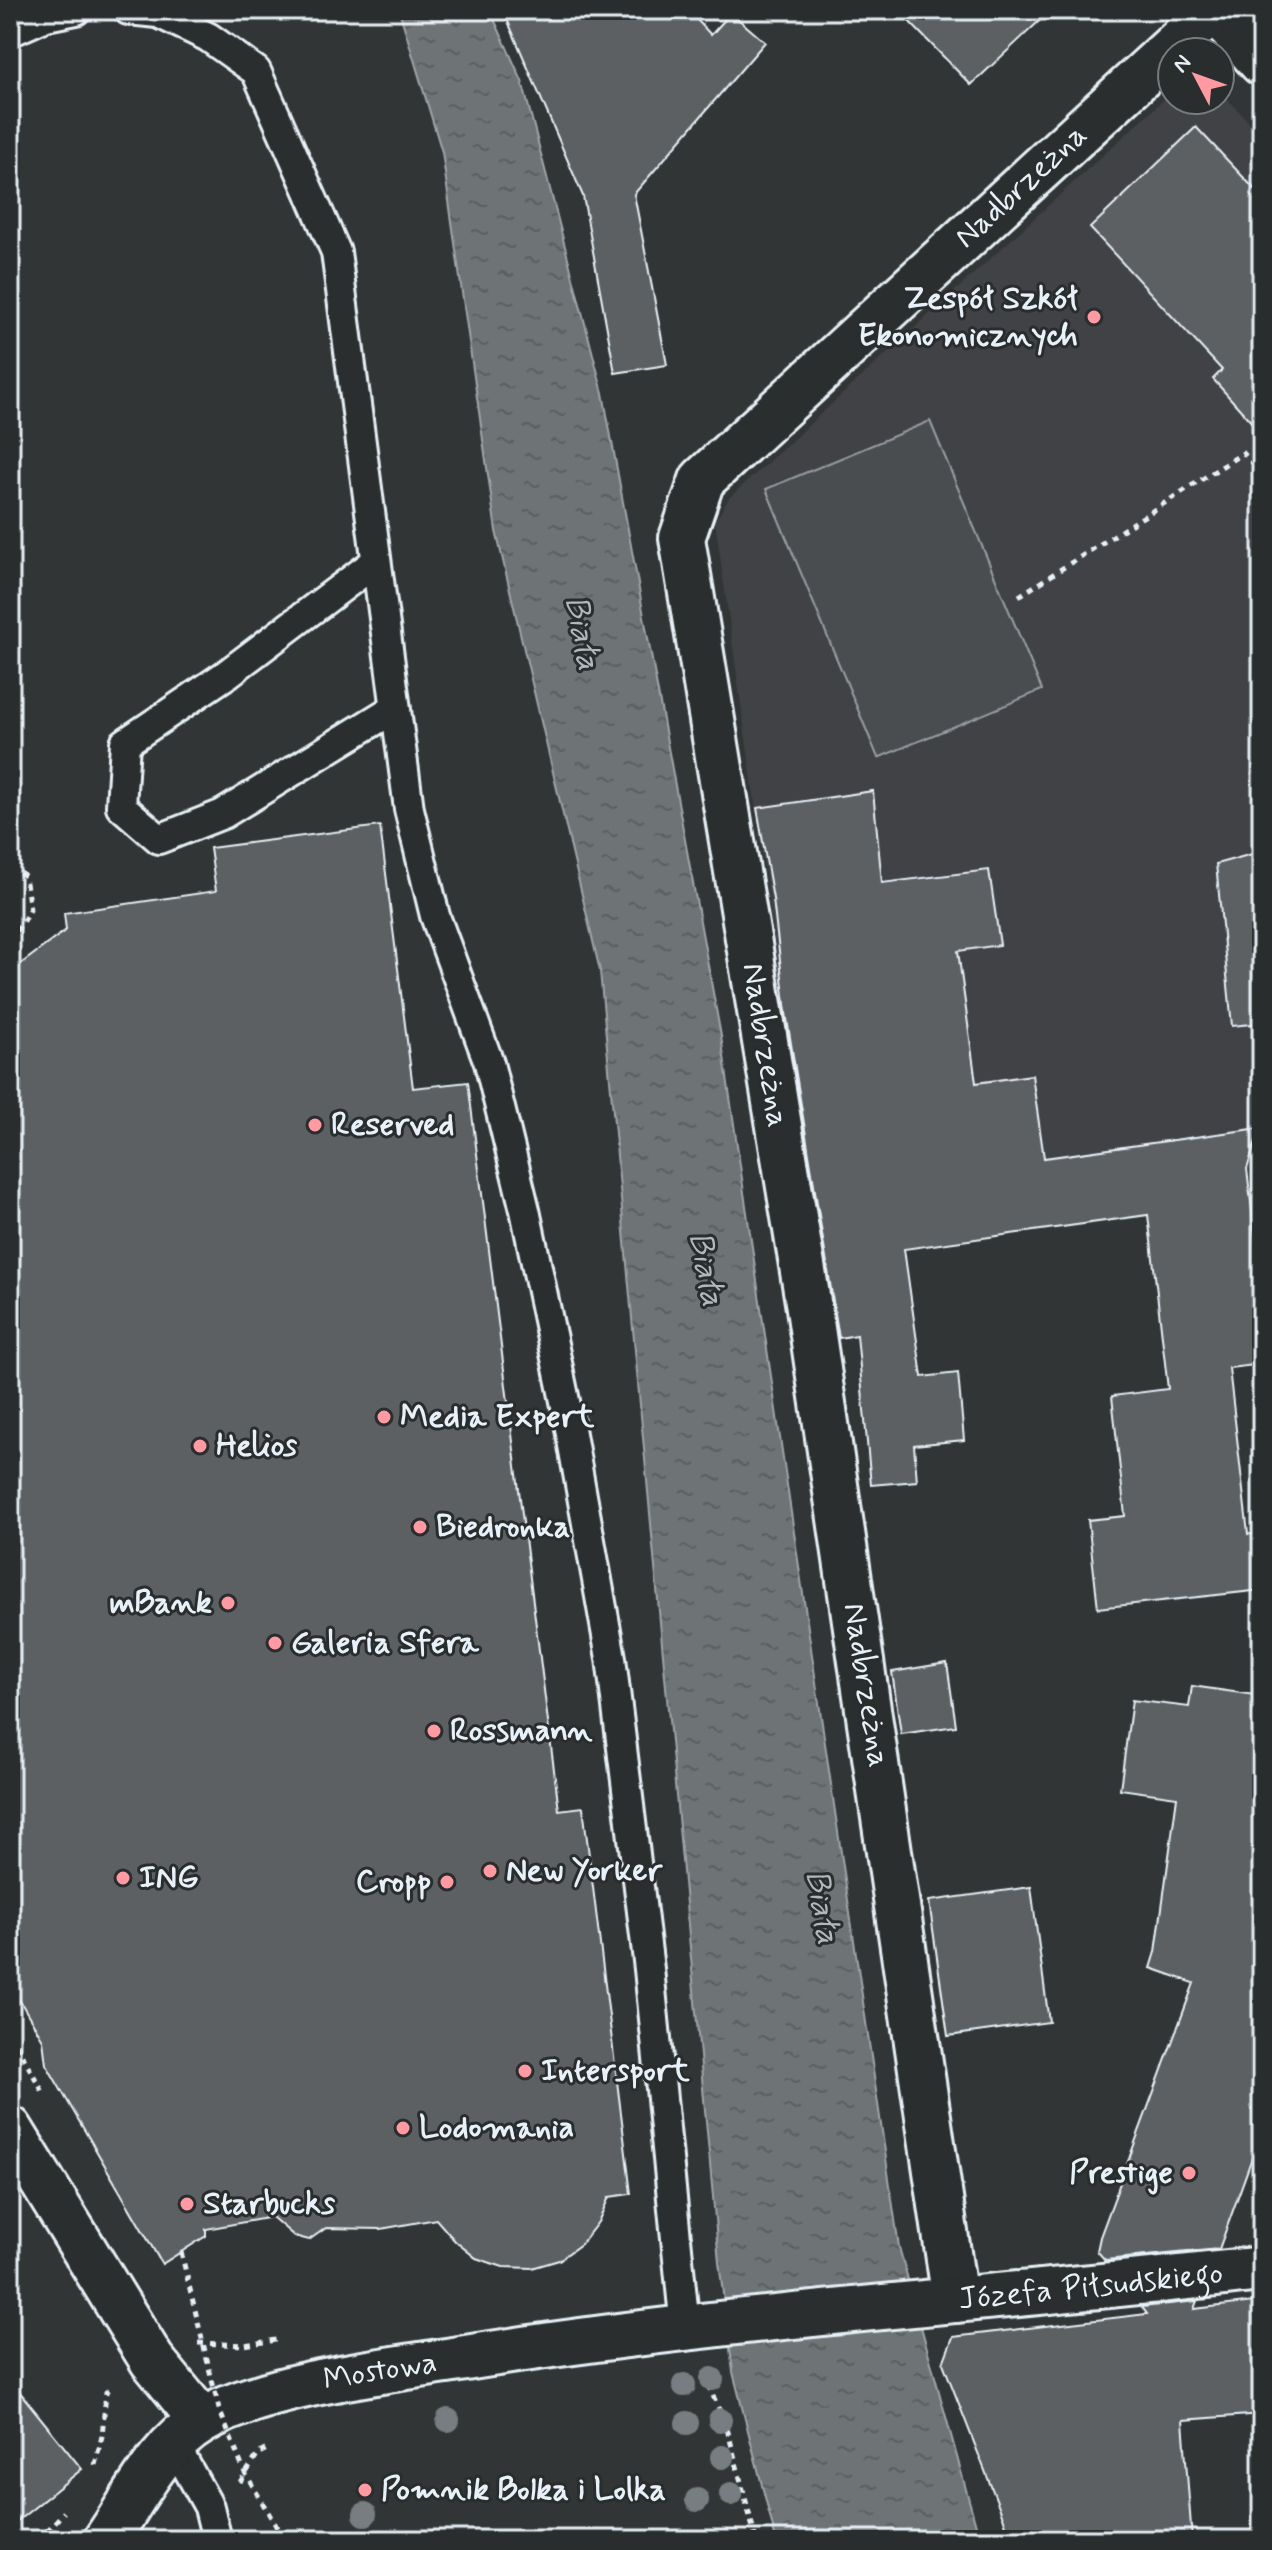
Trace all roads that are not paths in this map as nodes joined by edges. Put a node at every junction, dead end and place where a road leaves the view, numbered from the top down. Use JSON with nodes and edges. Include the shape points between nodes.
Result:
{"nodes":[{"id":1,"x":76,"y":10,"type":"edge"},
{"id":2,"x":128,"y":10,"type":"edge"},
{"id":3,"x":1213,"y":10,"type":"edge"},
{"id":4,"x":10,"y":32,"type":"edge"},
{"id":5,"x":1262,"y":63,"type":"edge"},
{"id":6,"x":374,"y":563,"type":"junction"},
{"id":7,"x":395,"y":708,"type":"junction"},
{"id":8,"x":10,"y":2129,"type":"edge"},
{"id":9,"x":1262,"y":2269,"type":"edge"},
{"id":10,"x":937,"y":2302,"type":"junction"},
{"id":11,"x":692,"y":2347,"type":"junction"},
{"id":12,"x":188,"y":2433,"type":"junction"},
{"id":13,"x":118,"y":2532,"type":"edge"},
{"id":14,"x":217,"y":2540,"type":"edge"}],
"edges":[{"from":1,"to":4,"type":"lane"},
{"from":2,"to":6,"type":"lane","via":[[158,13],[208,37],[256,71],[336,252]]},
{"from":3,"to":5,"type":"street"},
{"from":3,"to":10,"type":"street","name":"Nadbrzeżna","via":[[702,480],[682,538],[809,1308]]},
{"from":6,"to":7,"type":"lane"},
{"from":6,"to":7,"type":"lane","via":[[125,743],[121,806],[159,839],[223,814]]},
{"from":7,"to":11,"type":"lane","via":[[409,809],[435,916],[489,1063],[577,1465],[611,1658]]},
{"from":8,"to":12,"type":"street","via":[[152,2360]]},
{"from":9,"to":10,"type":"street","name":"Józefa Piłsudskiego"},
{"from":10,"to":11,"type":"street","name":"Józefa Piłsudskiego"},
{"from":11,"to":12,"type":"street","name":"Mostowa","via":[[515,2349],[351,2376],[263,2398]]},
{"from":12,"to":13,"type":"street","name":"Mostowa","via":[[143,2481]]},
{"from":12,"to":14,"type":"lane"}]}
